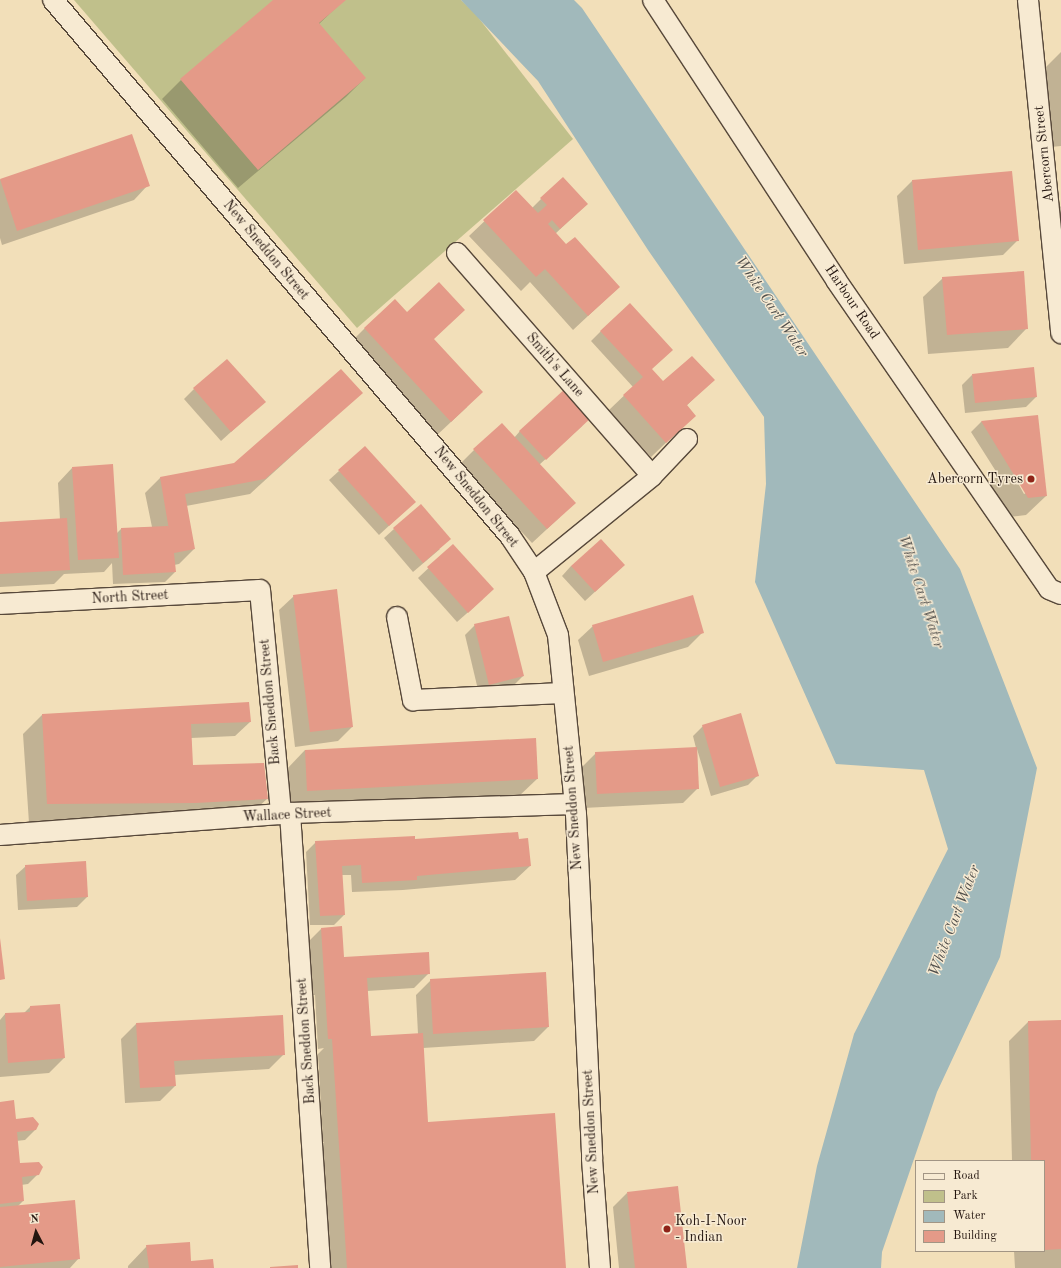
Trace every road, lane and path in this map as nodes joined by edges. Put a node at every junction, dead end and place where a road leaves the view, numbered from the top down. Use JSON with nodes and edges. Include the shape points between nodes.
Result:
{"nodes":[{"id":1,"x":53,"y":0,"type":"edge"},
{"id":2,"x":653,"y":0,"type":"edge"},
{"id":3,"x":1028,"y":0,"type":"edge"},
{"id":4,"x":1053,"y":166,"type":"edge"},
{"id":5,"x":457,"y":253,"type":"dead end"},
{"id":6,"x":1061,"y":332,"type":"edge"},
{"id":7,"x":687,"y":439,"type":"dead end"},
{"id":8,"x":652,"y":476,"type":"junction"},
{"id":9,"x":534,"y":572,"type":"junction"},
{"id":10,"x":260,"y":590,"type":"joint"},
{"id":11,"x":1061,"y":594,"type":"edge"},
{"id":12,"x":0,"y":604,"type":"edge"},
{"id":13,"x":397,"y":618,"type":"dead end"},
{"id":14,"x":563,"y":693,"type":"junction"},
{"id":15,"x":574,"y":804,"type":"junction"},
{"id":16,"x":285,"y":814,"type":"junction"},
{"id":17,"x":0,"y":835,"type":"edge"},
{"id":18,"x":320,"y":1268,"type":"edge"},
{"id":19,"x":600,"y":1268,"type":"edge"}],
"edges":[{"from":1,"to":9,"type":"street","name":"New Sneddon Street","via":[[510,536]]},
{"from":2,"to":11,"type":"street","name":"Harbour Road","via":[[836,280],[1049,589]]},
{"from":3,"to":4,"type":"street","name":"Abercorn Street"},
{"from":4,"to":6,"type":"street","name":"Abercorn Street"},
{"from":5,"to":8,"type":"street","name":"Smith's Lane"},
{"from":7,"to":8,"type":"street"},
{"from":8,"to":9,"type":"street"},
{"from":9,"to":14,"type":"street","name":"New Sneddon Street","via":[[558,635]]},
{"from":10,"to":12,"type":"street","name":"North Street"},
{"from":10,"to":16,"type":"street","name":"Back Sneddon Street"},
{"from":13,"to":14,"type":"street","via":[[412,700]]},
{"from":14,"to":15,"type":"street","name":"New Sneddon Street"},
{"from":15,"to":16,"type":"street","name":"Wallace Street"},
{"from":15,"to":19,"type":"street","name":"New Sneddon Street"},
{"from":16,"to":17,"type":"street","name":"Wallace Street"},
{"from":16,"to":18,"type":"street","name":"Back Sneddon Street"}]}
